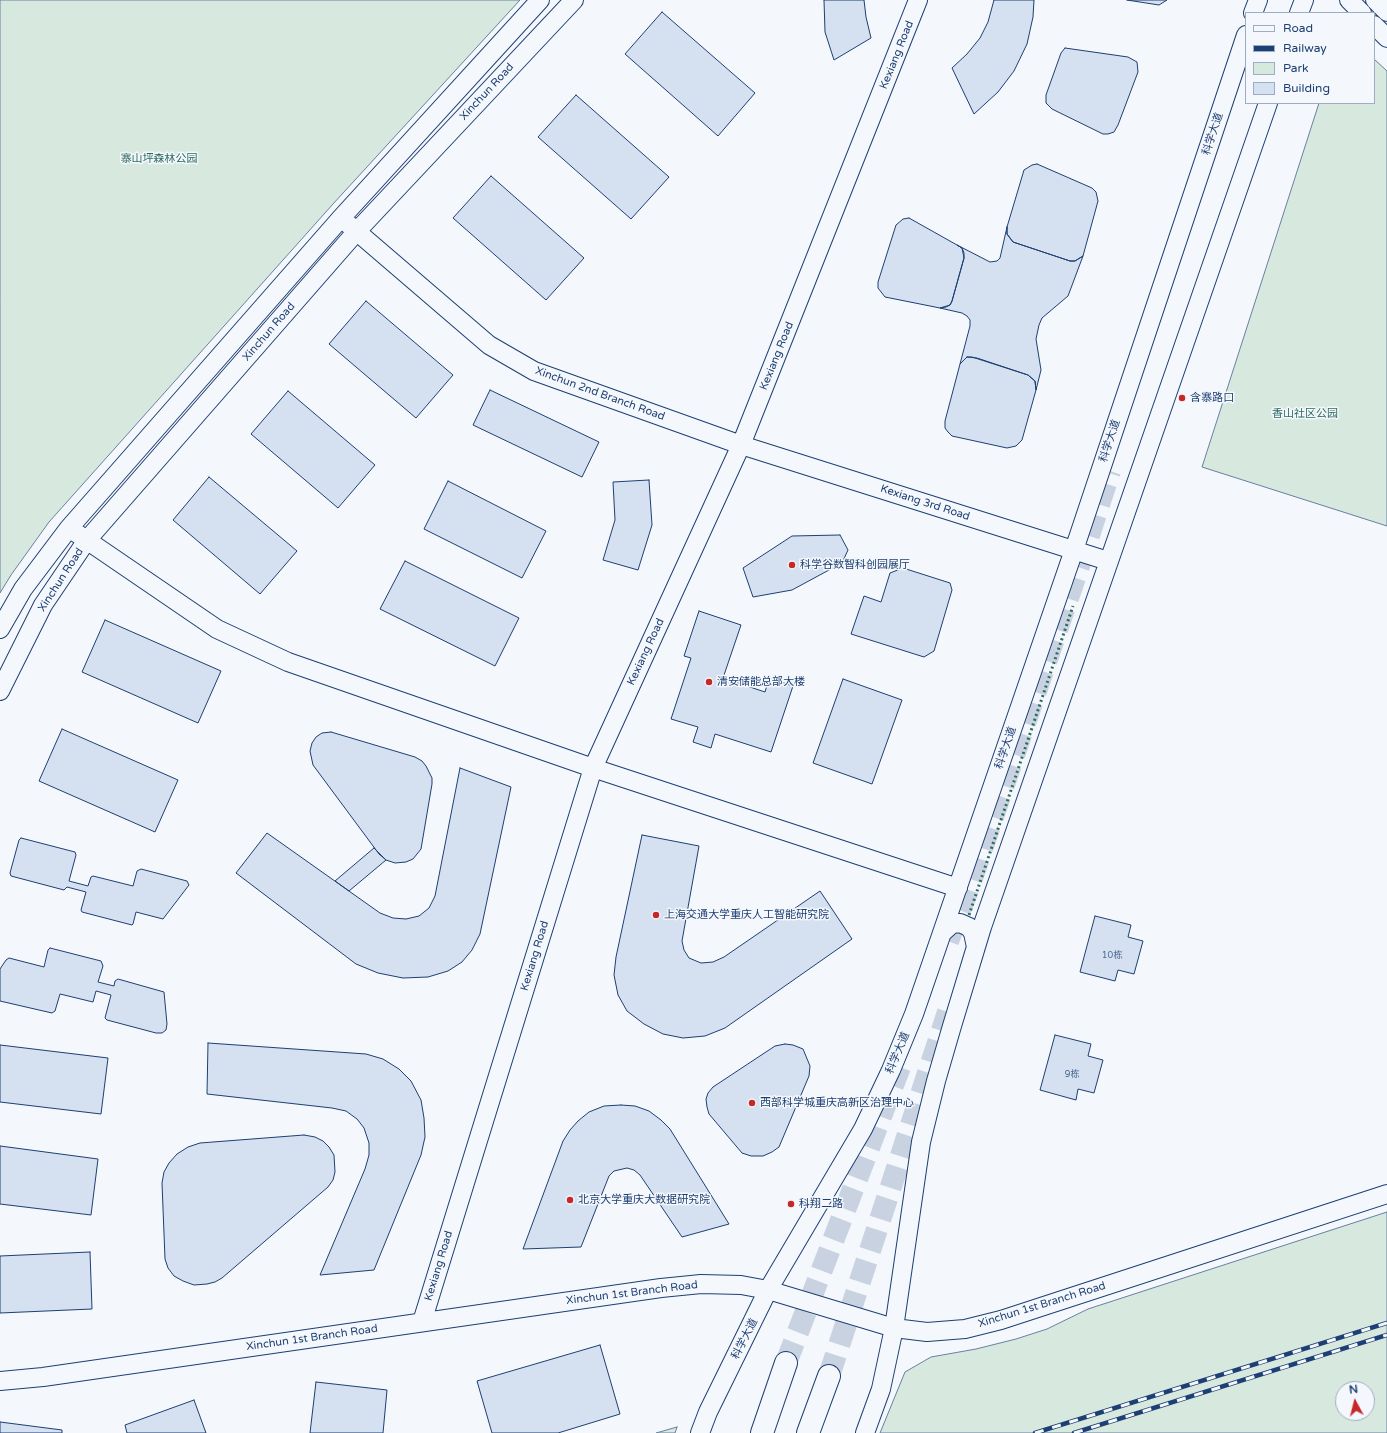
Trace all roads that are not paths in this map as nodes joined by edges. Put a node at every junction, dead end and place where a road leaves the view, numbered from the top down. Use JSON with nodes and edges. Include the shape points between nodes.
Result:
{"nodes":[{"id":1,"x":540,"y":0,"type":"edge"},
{"id":2,"x":574,"y":0,"type":"edge"},
{"id":3,"x":918,"y":0,"type":"edge"},
{"id":4,"x":1258,"y":0,"type":"edge"},
{"id":5,"x":1304,"y":0,"type":"edge"},
{"id":6,"x":1349,"y":0,"type":"edge"},
{"id":7,"x":1376,"y":0,"type":"edge"},
{"id":8,"x":1253,"y":12,"type":"edge"},
{"id":9,"x":1299,"y":12,"type":"edge"},
{"id":10,"x":1361,"y":12,"type":"edge"},
{"id":11,"x":1387,"y":12,"type":"edge"},
{"id":12,"x":1375,"y":26,"type":"edge"},
{"id":13,"x":1245,"y":38,"type":"edge"},
{"id":14,"x":1387,"y":38,"type":"edge"},
{"id":15,"x":1268,"y":104,"type":"edge"},
{"id":16,"x":341,"y":218,"type":"junction"},
{"id":17,"x":357,"y":231,"type":"junction"},
{"id":18,"x":741,"y":444,"type":"junction"},
{"id":19,"x":69,"y":528,"type":"junction"},
{"id":20,"x":87,"y":540,"type":"junction"},
{"id":21,"x":1074,"y":550,"type":"junction"},
{"id":22,"x":1108,"y":561,"type":"junction"},
{"id":23,"x":0,"y":629,"type":"edge"},
{"id":24,"x":0,"y":691,"type":"edge"},
{"id":25,"x":593,"y":768,"type":"junction"},
{"id":26,"x":958,"y":888,"type":"junction"},
{"id":27,"x":943,"y":932,"type":"junction"},
{"id":28,"x":976,"y":947,"type":"junction"},
{"id":29,"x":1387,"y":1194,"type":"edge"},
{"id":30,"x":768,"y":1290,"type":"junction"},
{"id":31,"x":422,"y":1322,"type":"junction"},
{"id":32,"x":894,"y":1328,"type":"junction"},
{"id":33,"x":786,"y":1363,"type":"tunnel mouth"},
{"id":34,"x":829,"y":1376,"type":"tunnel mouth"},
{"id":35,"x":0,"y":1381,"type":"edge"},
{"id":36,"x":700,"y":1433,"type":"edge"},
{"id":37,"x":762,"y":1433,"type":"edge"},
{"id":38,"x":808,"y":1433,"type":"edge"},
{"id":39,"x":865,"y":1433,"type":"edge"}],
"edges":[{"from":1,"to":16,"type":"main road","name":"Xinchun Road"},
{"from":2,"to":17,"type":"main road","name":"Xinchun Road"},
{"from":3,"to":18,"type":"main road","name":"Kexiang Road"},
{"from":4,"to":8,"type":"main road"},
{"from":5,"to":9,"type":"main road"},
{"from":6,"to":10,"type":"main road"},
{"from":7,"to":11,"type":"main road"},
{"from":12,"to":14,"type":"main road"},
{"from":13,"to":21,"type":"main road","name":"科学大道"},
{"from":15,"to":22,"type":"main road"},
{"from":16,"to":17,"type":"main road","name":"Xinchun 2nd Branch Road"},
{"from":16,"to":19,"type":"main road","name":"Xinchun Road"},
{"from":17,"to":18,"type":"main road","name":"Xinchun 2nd Branch Road","via":[[490,345],[534,371]]},
{"from":17,"to":20,"type":"main road","name":"Xinchun Road"},
{"from":18,"to":21,"type":"main road","name":"Kexiang 3rd Road"},
{"from":18,"to":25,"type":"main road","name":"Kexiang Road"},
{"from":19,"to":20,"type":"main road"},
{"from":19,"to":23,"type":"main road","name":"Xinchun Road","via":[[24,589]]},
{"from":20,"to":24,"type":"main road","name":"Xinchun Road","via":[[43,605]]},
{"from":20,"to":25,"type":"main road","via":[[217,629],[288,662]]},
{"from":21,"to":22,"type":"main road","name":"Kexiang 3rd Road"},
{"from":21,"to":26,"type":"main road","name":"科学大道"},
{"from":22,"to":28,"type":"main road"},
{"from":25,"to":26,"type":"main road"},
{"from":25,"to":31,"type":"main road","name":"Kexiang Road"},
{"from":26,"to":27,"type":"main road","name":"科学大道"},
{"from":27,"to":28,"type":"main road","via":[[952,924],[960,923],[969,927]]},
{"from":27,"to":30,"type":"main road","name":"科学大道","via":[[914,1014],[863,1129]]},
{"from":28,"to":32,"type":"main road","via":[[936,1081],[921,1142]]},
{"from":29,"to":32,"type":"main road","name":"Xinchun 1st Branch Road","via":[[1001,1320],[965,1329],[927,1332]]},
{"from":30,"to":31,"type":"main road","name":"Xinchun 1st Branch Road","via":[[741,1285],[687,1285]]},
{"from":30,"to":32,"type":"main road","name":"Xinchun 1st Branch Road"},
{"from":30,"to":36,"type":"main road","name":"科学大道"},
{"from":31,"to":35,"type":"main road","name":"Xinchun 1st Branch Road"},
{"from":32,"to":39,"type":"main road","via":[[880,1389]]},
{"from":33,"to":37,"type":"highway"},
{"from":34,"to":38,"type":"highway"}]}
